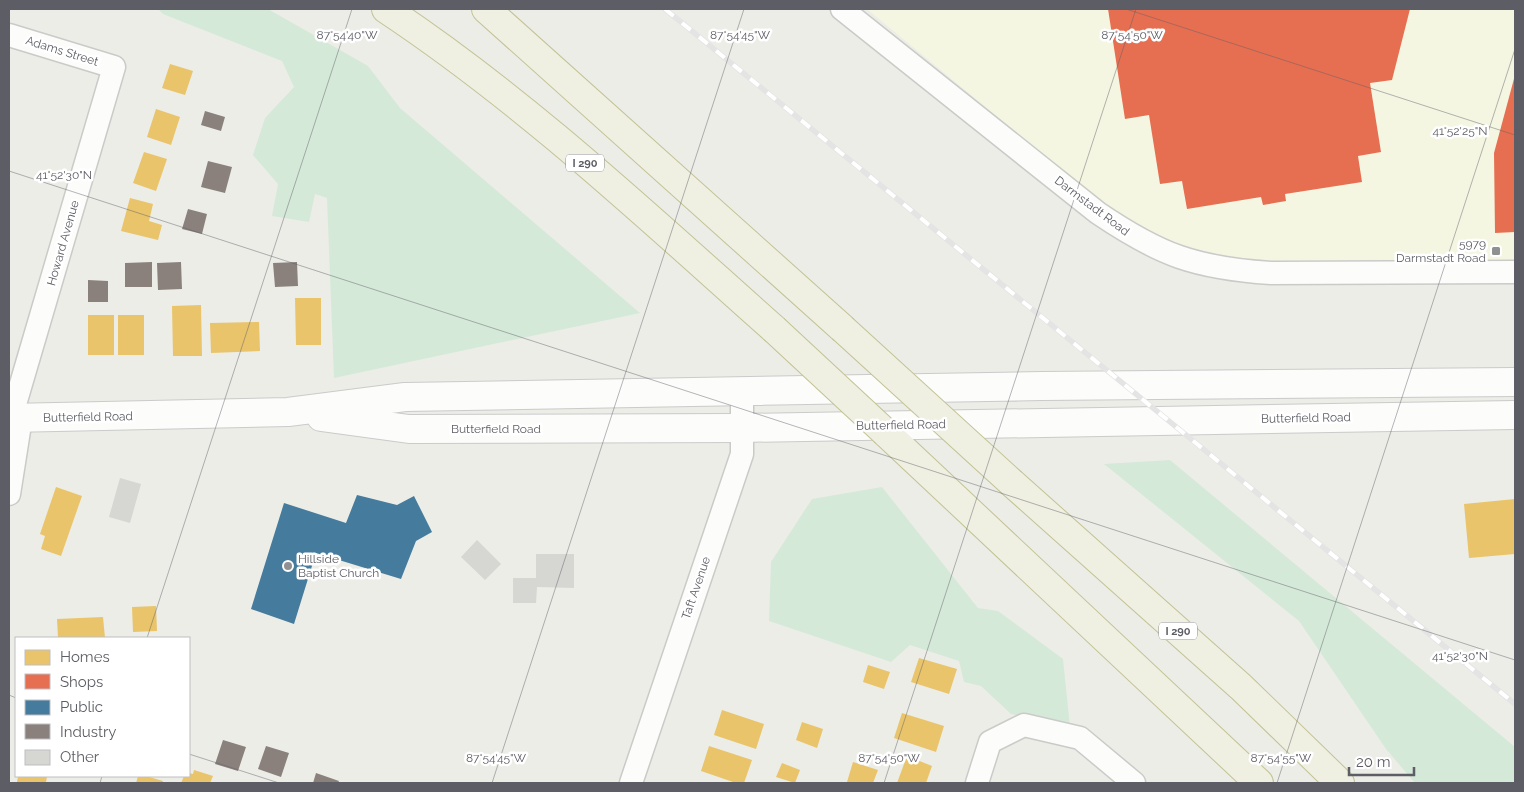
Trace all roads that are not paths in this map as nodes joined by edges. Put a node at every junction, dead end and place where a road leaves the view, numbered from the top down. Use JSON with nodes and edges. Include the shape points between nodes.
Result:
{"nodes":[{"id":1,"x":386,"y":9,"type":"edge"},
{"id":2,"x":486,"y":9,"type":"edge"},
{"id":3,"x":842,"y":9,"type":"edge"},
{"id":4,"x":9,"y":35,"type":"edge"},
{"id":5,"x":114,"y":67,"type":"joint"},
{"id":6,"x":1515,"y":272,"type":"edge"},
{"id":7,"x":1515,"y":382,"type":"edge"},
{"id":8,"x":742,"y":390,"type":"junction"},
{"id":9,"x":288,"y":412,"type":"junction"},
{"id":10,"x":1515,"y":415,"type":"edge"},
{"id":11,"x":14,"y":418,"type":"edge"},
{"id":12,"x":741,"y":428,"type":"junction"},
{"id":13,"x":9,"y":494,"type":"edge"},
{"id":14,"x":631,"y":783,"type":"edge"},
{"id":15,"x":978,"y":783,"type":"edge"},
{"id":16,"x":1134,"y":783,"type":"edge"},
{"id":17,"x":1259,"y":783,"type":"edge"},
{"id":18,"x":1340,"y":783,"type":"edge"}],
"edges":[{"from":1,"to":17,"type":"highway","number":"I 290","bridge":true,"via":[[437,42],[527,113],[774,329]]},
{"from":2,"to":18,"type":"highway","number":"I 290","bridge":true,"via":[[1241,687]]},
{"from":3,"to":6,"type":"street","name":"Darmstadt Road","via":[[1098,213],[1164,253],[1231,270],[1271,273]]},
{"from":4,"to":5,"type":"street","name":"Adams Street"},
{"from":5,"to":11,"type":"street","name":"Howard Avenue"},
{"from":7,"to":8,"type":"main road","name":"Butterfield Road"},
{"from":8,"to":9,"type":"main road","name":"Butterfield Road","via":[[405,397]]},
{"from":8,"to":12,"type":"street","name":"Taft Avenue"},
{"from":9,"to":11,"type":"main road","name":"Butterfield Road"},
{"from":9,"to":12,"type":"main road","name":"Butterfield Road","via":[[409,429]]},
{"from":10,"to":12,"type":"main road","name":"Butterfield Road"},
{"from":11,"to":13,"type":"street","name":"Howard Avenue"},
{"from":12,"to":14,"type":"street","name":"Taft Avenue","via":[[742,454]]},
{"from":15,"to":16,"type":"street","via":[[990,742],[1024,725],[1080,738]]}]}
